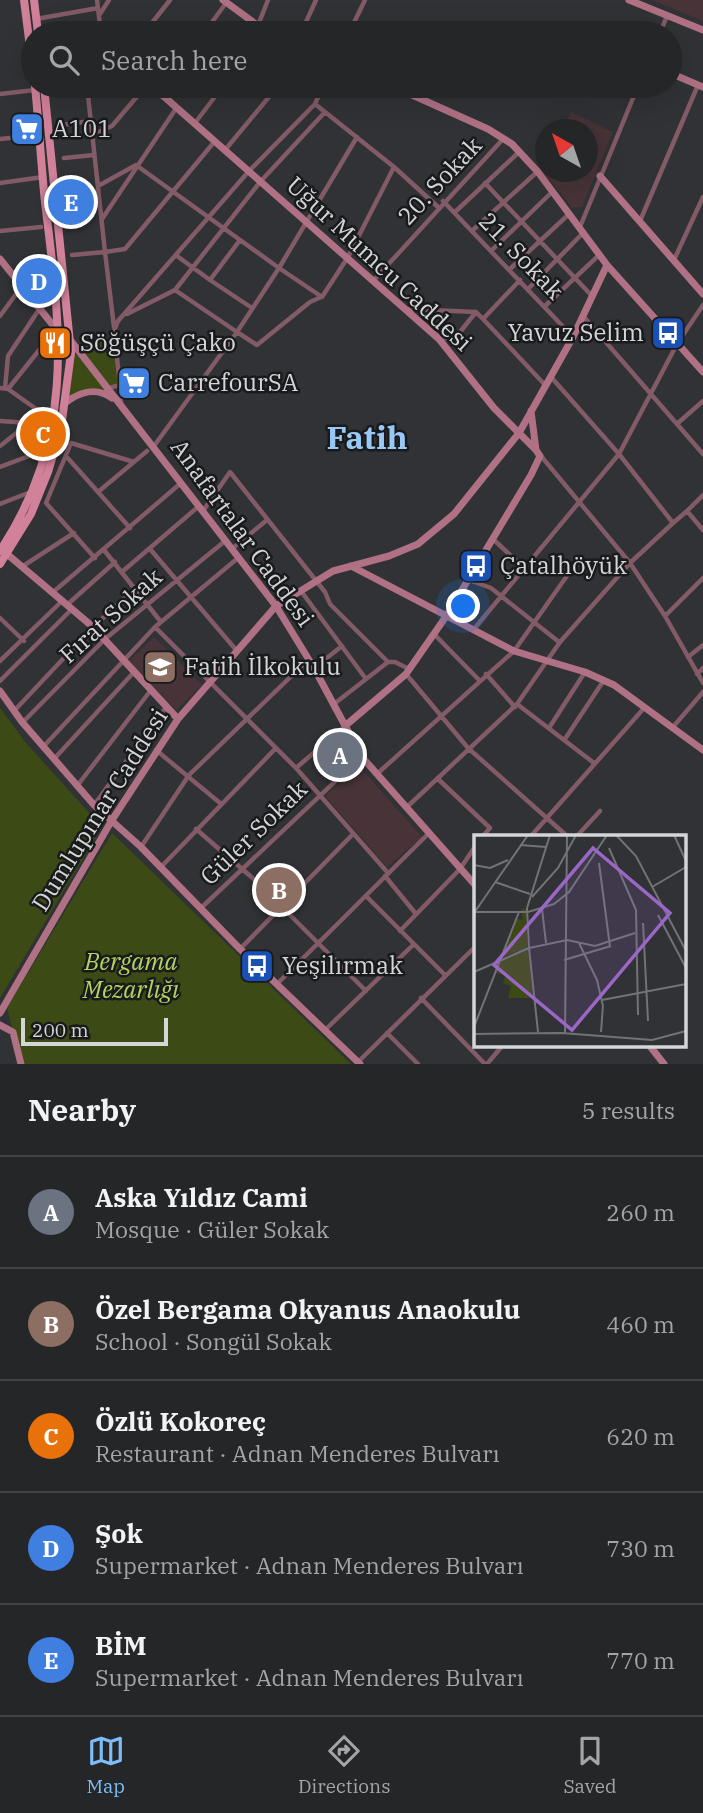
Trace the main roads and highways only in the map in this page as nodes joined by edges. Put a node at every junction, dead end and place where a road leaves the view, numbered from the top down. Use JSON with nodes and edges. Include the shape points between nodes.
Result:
{"nodes":[{"id":1,"x":24,"y":0,"type":"edge"},
{"id":2,"x":34,"y":0,"type":"edge"},
{"id":3,"x":27,"y":21,"type":"edge"},
{"id":4,"x":36,"y":21,"type":"edge"},
{"id":5,"x":40,"y":98,"type":"edge"},
{"id":6,"x":41,"y":98,"type":"edge"},
{"id":7,"x":3,"y":553,"type":"edge"},
{"id":8,"x":0,"y":564,"type":"edge"}],
"edges":[{"from":1,"to":3,"type":"main road"},
{"from":2,"to":4,"type":"main road"},
{"from":5,"to":7,"type":"main road","via":[[60,344],[47,450]]},
{"from":6,"to":7,"type":"main road","via":[[71,346],[55,450],[30,514]]},
{"from":7,"to":8,"type":"main road"}]}
